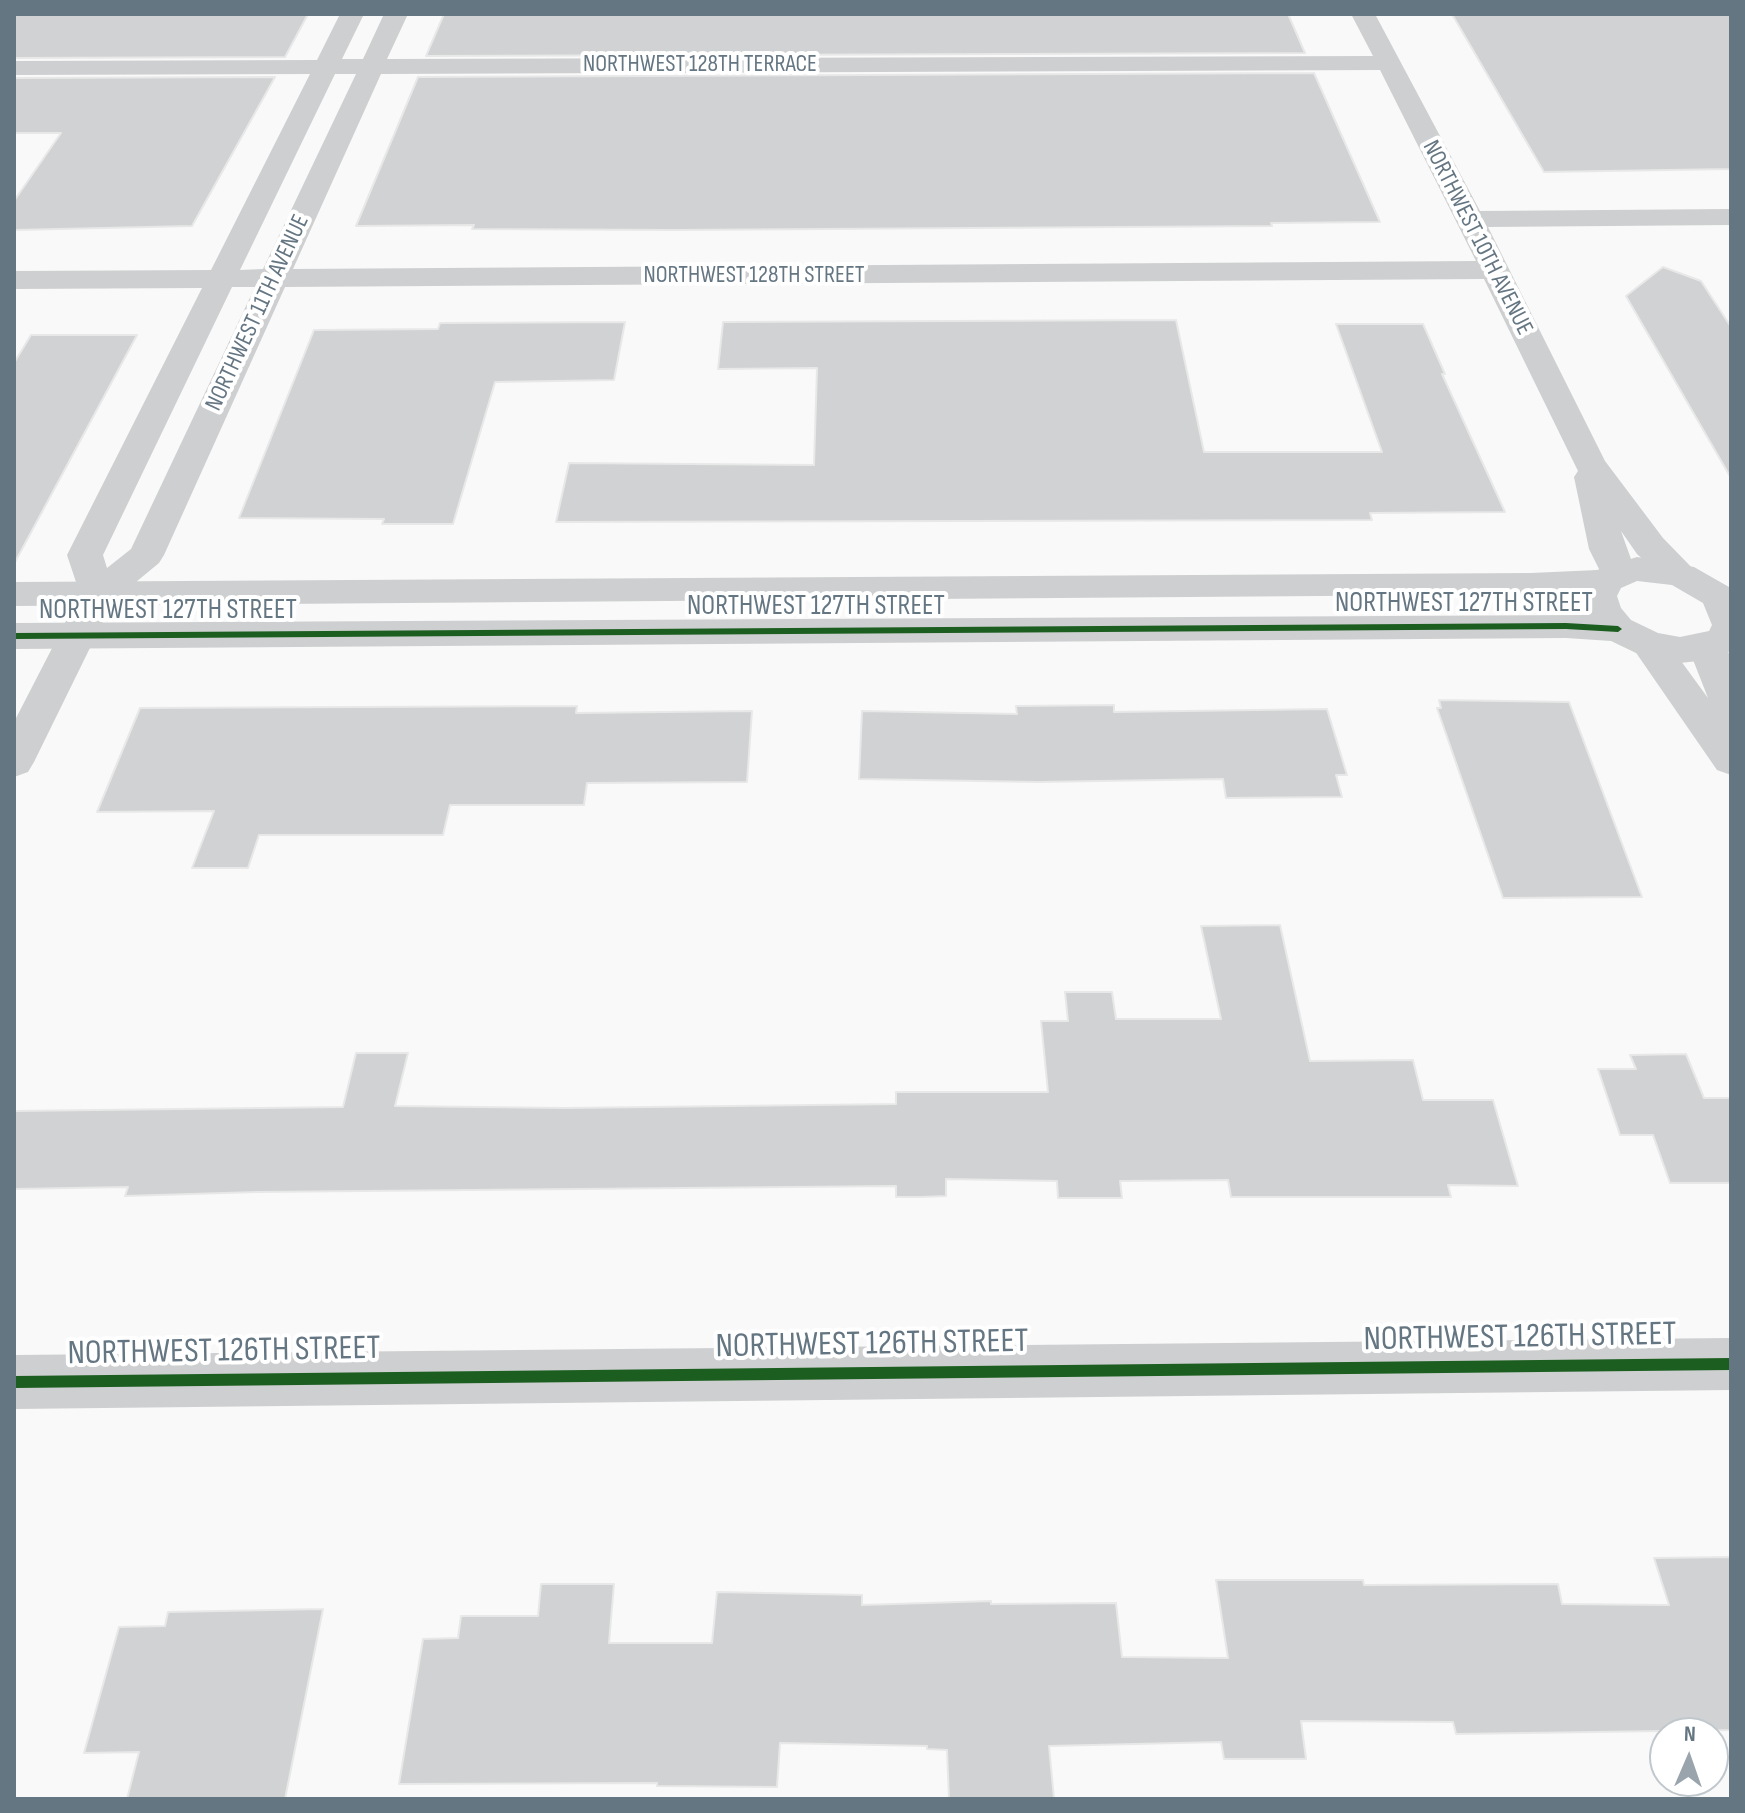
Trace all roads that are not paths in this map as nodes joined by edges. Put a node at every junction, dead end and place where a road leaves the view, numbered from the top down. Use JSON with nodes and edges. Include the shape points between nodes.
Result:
{"nodes":[{"id":1,"x":352,"y":14,"type":"edge"},
{"id":2,"x":396,"y":14,"type":"edge"},
{"id":3,"x":1363,"y":14,"type":"edge"},
{"id":4,"x":1386,"y":63,"type":"junction"},
{"id":5,"x":326,"y":67,"type":"junction"},
{"id":6,"x":372,"y":67,"type":"junction"},
{"id":7,"x":14,"y":68,"type":"edge"},
{"id":8,"x":1731,"y":217,"type":"edge"},
{"id":9,"x":1470,"y":219,"type":"junction"},
{"id":10,"x":1493,"y":270,"type":"junction"},
{"id":11,"x":220,"y":279,"type":"junction"},
{"id":12,"x":274,"y":279,"type":"junction"},
{"id":13,"x":14,"y":280,"type":"edge"},
{"id":14,"x":1589,"y":463,"type":"junction"},
{"id":15,"x":1612,"y":577,"type":"junction"},
{"id":16,"x":1703,"y":580,"type":"edge"},
{"id":17,"x":14,"y":594,"type":"edge"},
{"id":18,"x":98,"y":594,"type":"junction"},
{"id":19,"x":1723,"y":632,"type":"edge"},
{"id":20,"x":14,"y":636,"type":"edge"},
{"id":21,"x":75,"y":636,"type":"junction"},
{"id":22,"x":1634,"y":636,"type":"junction"},
{"id":23,"x":1731,"y":738,"type":"edge"},
{"id":24,"x":1731,"y":760,"type":"edge"},
{"id":25,"x":14,"y":762,"type":"edge"},
{"id":26,"x":1731,"y":1364,"type":"edge"},
{"id":27,"x":14,"y":1382,"type":"edge"}],
"edges":[{"from":1,"to":5,"type":"street","name":"NORTHWEST 11TH AVENUE"},
{"from":2,"to":6,"type":"street","name":"NORTHWEST 11TH AVENUE"},
{"from":3,"to":4,"type":"street","name":"NORTHWEST 10TH AVENUE"},
{"from":4,"to":6,"type":"street","name":"NORTHWEST 128TH TERRACE"},
{"from":4,"to":9,"type":"street","name":"NORTHWEST 10TH AVENUE"},
{"from":5,"to":6,"type":"street","name":"NORTHWEST 128TH TERRACE"},
{"from":5,"to":7,"type":"street","name":"NORTHWEST 128TH TERRACE"},
{"from":5,"to":11,"type":"street","name":"NORTHWEST 11TH AVENUE"},
{"from":6,"to":12,"type":"street","name":"NORTHWEST 11TH AVENUE"},
{"from":8,"to":9,"type":"street"},
{"from":9,"to":10,"type":"street","name":"NORTHWEST 10TH AVENUE"},
{"from":10,"to":12,"type":"street","name":"NORTHWEST 128TH STREET"},
{"from":10,"to":14,"type":"street","name":"NORTHWEST 10TH AVENUE"},
{"from":11,"to":12,"type":"street","name":"NORTHWEST 128TH STREET"},
{"from":11,"to":13,"type":"street","name":"NORTHWEST 128TH STREET"},
{"from":11,"to":18,"type":"street","name":"NORTHWEST 11TH AVENUE","via":[[85,555]]},
{"from":12,"to":18,"type":"street","name":"NORTHWEST 11TH AVENUE","via":[[146,555]]},
{"from":14,"to":15,"type":"street","name":"NORTHWEST 10TH AVENUE"},
{"from":14,"to":16,"type":"street","name":"NORTHWEST 10TH AVENUE","via":[[1650,546]]},
{"from":15,"to":16,"type":"street","name":"NORTHWEST 127TH STREET","via":[[1637,569]]},
{"from":15,"to":18,"type":"street","name":"NORTHWEST 127TH STREET","via":[[1515,585]]},
{"from":15,"to":22,"type":"street","name":"NORTHWEST 127TH STREET","via":[[1599,596],[1603,612]]},
{"from":16,"to":19,"type":"street","via":[[1727,610]]},
{"from":17,"to":18,"type":"street","name":"NORTHWEST 127TH STREET"},
{"from":18,"to":21,"type":"street","name":"NORTHWEST 11TH AVENUE"},
{"from":19,"to":22,"type":"street","name":"NORTHWEST 127TH STREET","via":[[1680,650]]},
{"from":19,"to":23,"type":"street"},
{"from":20,"to":21,"type":"street","name":"NORTHWEST 127TH STREET"},
{"from":21,"to":22,"type":"street","name":"NORTHWEST 127TH STREET","via":[[1566,626]]},
{"from":21,"to":25,"type":"street","name":"NORTHWEST 11TH AVENUE"},
{"from":22,"to":24,"type":"street"},
{"from":26,"to":27,"type":"street","name":"NORTHWEST 126TH STREET"}]}
